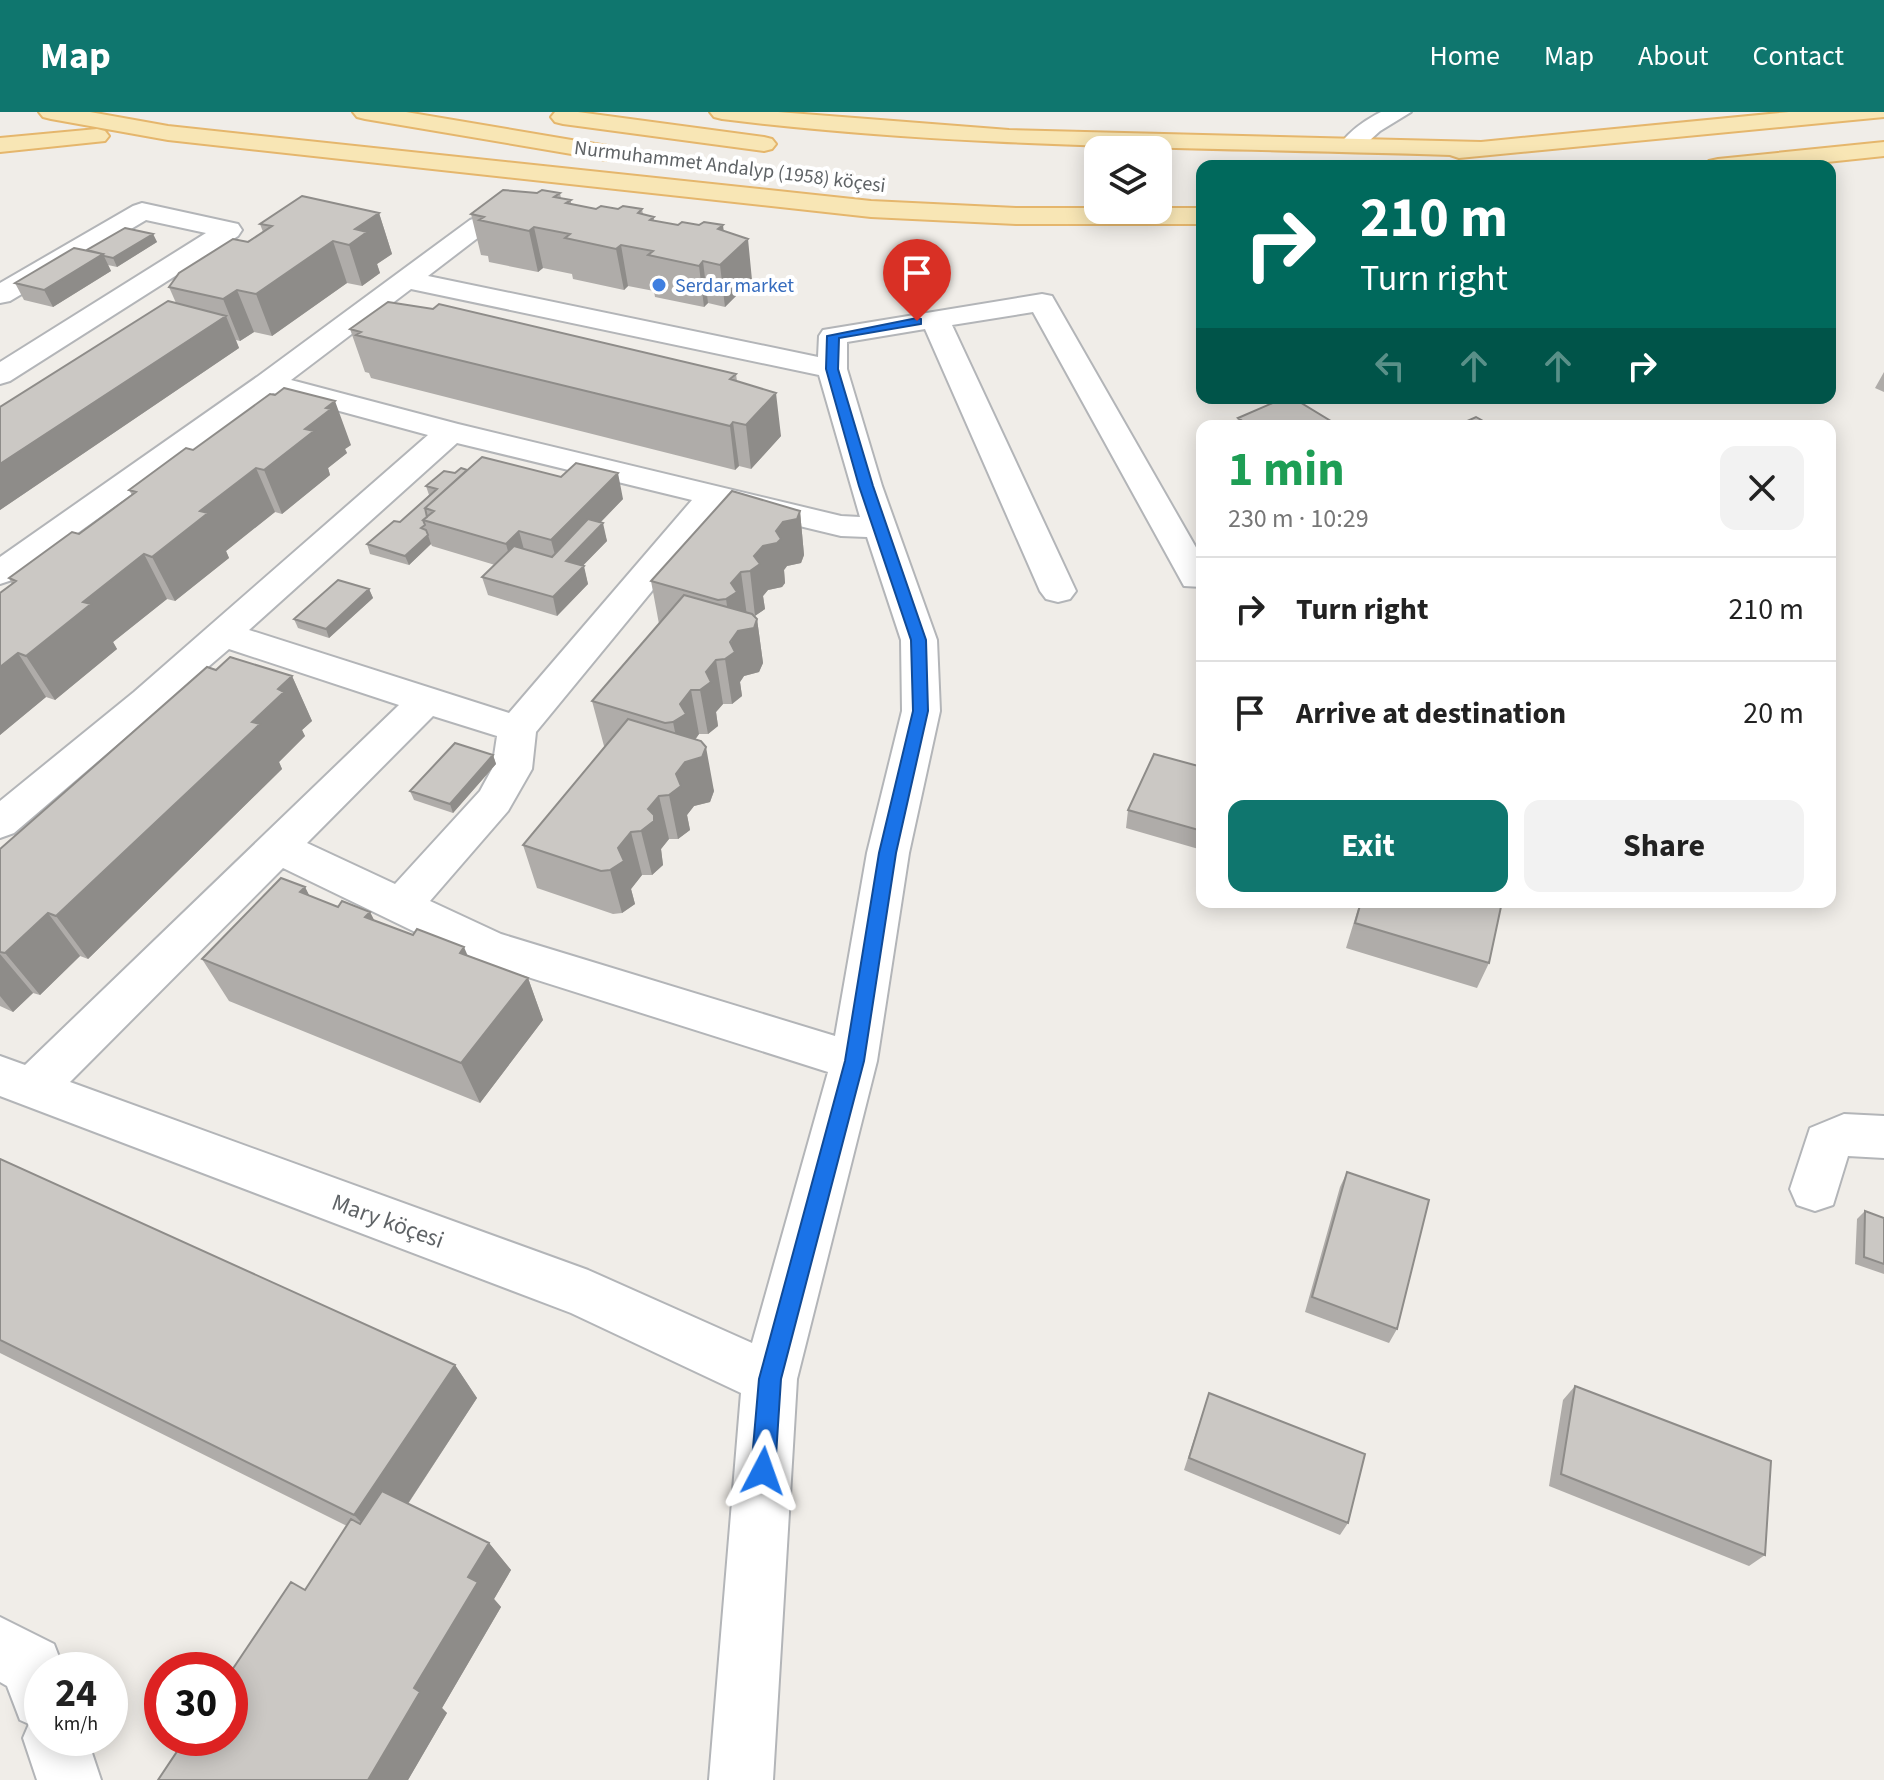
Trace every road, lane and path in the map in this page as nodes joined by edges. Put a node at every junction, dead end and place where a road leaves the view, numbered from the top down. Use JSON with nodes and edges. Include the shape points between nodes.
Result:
{"nodes":[{"id":1,"x":51,"y":112,"type":"edge"},
{"id":2,"x":365,"y":112,"type":"edge"},
{"id":3,"x":722,"y":112,"type":"edge"},
{"id":4,"x":1399,"y":112,"type":"edge"},
{"id":5,"x":1878,"y":112,"type":"edge"},
{"id":6,"x":545,"y":114,"type":"dead end"},
{"id":7,"x":168,"y":133,"type":"junction"},
{"id":8,"x":1352,"y":144,"type":"junction"},
{"id":9,"x":0,"y":145,"type":"edge"},
{"id":10,"x":786,"y":146,"type":"dead end"},
{"id":11,"x":1489,"y":149,"type":"junction"},
{"id":12,"x":1884,"y":149,"type":"edge"},
{"id":13,"x":624,"y":155,"type":"dead end"},
{"id":14,"x":979,"y":159,"type":"dead end"},
{"id":15,"x":1303,"y":160,"type":"edge"},
{"id":16,"x":1777,"y":160,"type":"edge"},
{"id":17,"x":1083,"y":163,"type":"dead end"},
{"id":18,"x":1196,"y":163,"type":"edge"},
{"id":19,"x":1172,"y":164,"type":"edge"},
{"id":20,"x":1051,"y":192,"type":"dead end"},
{"id":21,"x":1084,"y":193,"type":"edge"},
{"id":22,"x":1172,"y":195,"type":"edge"},
{"id":23,"x":1196,"y":195,"type":"edge"},
{"id":24,"x":1196,"y":216,"type":"edge"},
{"id":25,"x":479,"y":225,"type":"dead end"},
{"id":26,"x":406,"y":280,"type":"junction"},
{"id":27,"x":0,"y":295,"type":"edge"},
{"id":28,"x":935,"y":319,"type":"junction"},
{"id":29,"x":832,"y":369,"type":"junction"},
{"id":30,"x":0,"y":375,"type":"edge"},
{"id":31,"x":268,"y":383,"type":"junction"},
{"id":32,"x":451,"y":432,"type":"junction"},
{"id":33,"x":714,"y":494,"type":"junction"},
{"id":34,"x":881,"y":528,"type":"junction"},
{"id":35,"x":0,"y":573,"type":"edge"},
{"id":36,"x":1196,"y":578,"type":"dead end"},
{"id":37,"x":1058,"y":591,"type":"dead end"},
{"id":38,"x":222,"y":634,"type":"junction"},
{"id":39,"x":426,"y":701,"type":"junction"},
{"id":40,"x":517,"y":729,"type":"junction"},
{"id":41,"x":0,"y":823,"type":"edge"},
{"id":42,"x":277,"y":847,"type":"junction"},
{"id":43,"x":401,"y":906,"type":"junction"},
{"id":44,"x":854,"y":1061,"type":"junction"},
{"id":45,"x":16,"y":1082,"type":"edge"},
{"id":46,"x":1884,"y":1137,"type":"edge"},
{"id":47,"x":1815,"y":1189,"type":"dead end"},
{"id":48,"x":770,"y":1379,"type":"junction"},
{"id":49,"x":0,"y":1648,"type":"edge"},
{"id":50,"x":24,"y":1662,"type":"edge"},
{"id":51,"x":61,"y":1756,"type":"edge"},
{"id":52,"x":69,"y":1780,"type":"edge"},
{"id":53,"x":741,"y":1780,"type":"edge"}],
"edges":[{"from":1,"to":7,"type":"main road"},
{"from":2,"to":13,"type":"main road","name":"Nurmuhammet Andalyp (1958) köçesi"},
{"from":3,"to":8,"type":"main road","via":[[954,134],[1215,145]]},
{"from":4,"to":8,"type":"street"},
{"from":5,"to":11,"type":"main road"},
{"from":6,"to":10,"type":"main road","name":"Nurmuhammet Andalyp (1958) köçesi"},
{"from":7,"to":9,"type":"main road"},
{"from":7,"to":24,"type":"main road","via":[[871,209]]},
{"from":8,"to":11,"type":"main road"},
{"from":11,"to":15,"type":"main road"},
{"from":12,"to":16,"type":"main road"},
{"from":14,"to":17,"type":"main road"},
{"from":18,"to":19,"type":"main road"},
{"from":20,"to":21,"type":"main road"},
{"from":22,"to":23,"type":"main road"},
{"from":25,"to":26,"type":"street"},
{"from":26,"to":29,"type":"street"},
{"from":26,"to":31,"type":"street"},
{"from":27,"to":30,"type":"street","via":[[142,211],[229,230]]},
{"from":28,"to":29,"type":"street","via":[[833,336]]},
{"from":28,"to":36,"type":"street","via":[[1042,302]]},
{"from":28,"to":37,"type":"street"},
{"from":29,"to":34,"type":"street"},
{"from":31,"to":32,"type":"street"},
{"from":31,"to":35,"type":"street"},
{"from":32,"to":33,"type":"street"},
{"from":32,"to":38,"type":"street"},
{"from":33,"to":34,"type":"street","via":[[841,526]]},
{"from":33,"to":40,"type":"street"},
{"from":34,"to":44,"type":"street","via":[[919,640],[921,711],[888,853]]},
{"from":38,"to":39,"type":"street"},
{"from":38,"to":41,"type":"street"},
{"from":39,"to":40,"type":"street"},
{"from":39,"to":42,"type":"street"},
{"from":40,"to":43,"type":"street","via":[[512,769],[494,801]]},
{"from":42,"to":43,"type":"street"},
{"from":42,"to":45,"type":"street"},
{"from":43,"to":44,"type":"street","via":[[487,947]]},
{"from":44,"to":48,"type":"street"},
{"from":45,"to":48,"type":"street","name":"Mary köçesi","via":[[588,1295]]},
{"from":46,"to":47,"type":"street","via":[[1844,1135],[1827,1143]]},
{"from":48,"to":53,"type":"street"},
{"from":49,"to":50,"type":"street"},
{"from":51,"to":52,"type":"street"}]}
